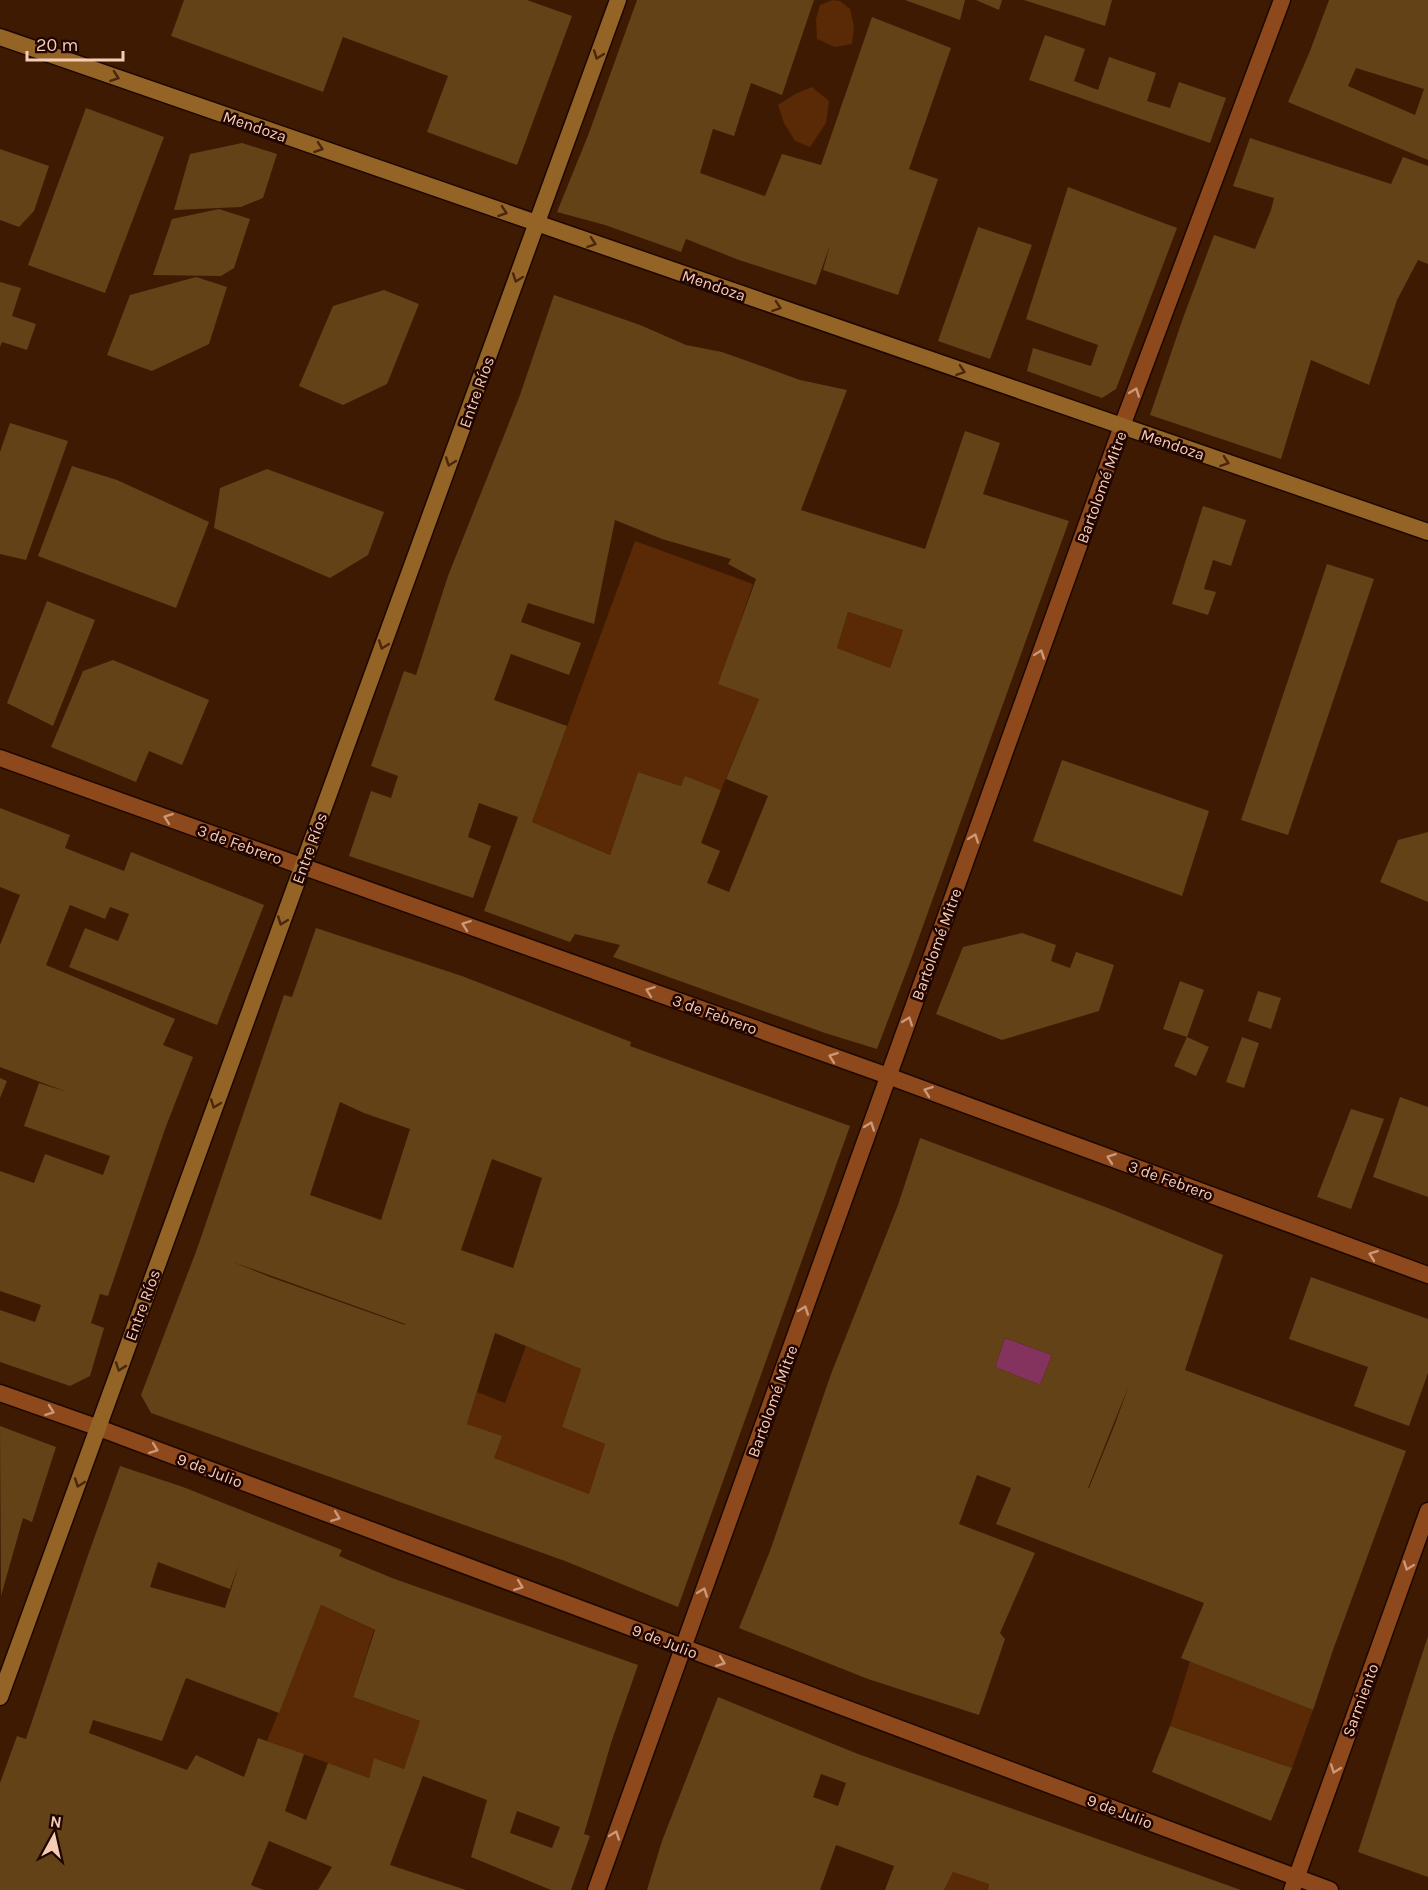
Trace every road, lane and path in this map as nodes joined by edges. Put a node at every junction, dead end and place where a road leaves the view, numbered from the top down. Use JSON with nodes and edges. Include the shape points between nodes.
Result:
{"nodes":[{"id":1,"x":618,"y":0,"type":"edge"},
{"id":2,"x":1282,"y":0,"type":"edge"},
{"id":3,"x":0,"y":37,"type":"edge"},
{"id":4,"x":537,"y":224,"type":"junction"},
{"id":5,"x":1122,"y":426,"type":"junction"},
{"id":6,"x":1428,"y":532,"type":"edge"},
{"id":7,"x":0,"y":758,"type":"edge"},
{"id":8,"x":302,"y":866,"type":"junction"},
{"id":9,"x":888,"y":1076,"type":"junction"},
{"id":10,"x":1428,"y":1275,"type":"edge"},
{"id":11,"x":0,"y":1393,"type":"edge"},
{"id":12,"x":99,"y":1428,"type":"junction"},
{"id":13,"x":1428,"y":1511,"type":"edge"},
{"id":14,"x":683,"y":1647,"type":"junction"},
{"id":15,"x":0,"y":1697,"type":"edge"},
{"id":16,"x":1294,"y":1884,"type":"edge"},
{"id":17,"x":596,"y":1890,"type":"edge"},
{"id":18,"x":1330,"y":1890,"type":"edge"}],
"edges":[{"from":1,"to":4,"type":"main road","name":"Entre Ríos","one_way":true},
{"from":5,"to":2,"type":"street","name":"Bartolomé Mitre","one_way":true},
{"from":3,"to":4,"type":"main road","name":"Mendoza","one_way":true},
{"from":4,"to":5,"type":"main road","name":"Mendoza","one_way":true},
{"from":4,"to":8,"type":"main road","name":"Entre Ríos","one_way":true},
{"from":5,"to":6,"type":"main road","name":"Mendoza","one_way":true},
{"from":9,"to":5,"type":"street","name":"Bartolomé Mitre","one_way":true},
{"from":8,"to":7,"type":"street","name":"3 de Febrero","one_way":true},
{"from":9,"to":8,"type":"street","name":"3 de Febrero","one_way":true},
{"from":8,"to":12,"type":"main road","name":"Entre Ríos","one_way":true},
{"from":10,"to":9,"type":"street","name":"3 de Febrero","one_way":true},
{"from":14,"to":9,"type":"street","name":"Bartolomé Mitre","one_way":true},
{"from":11,"to":12,"type":"street","name":"9 de Julio","one_way":true},
{"from":12,"to":14,"type":"street","name":"9 de Julio","one_way":true},
{"from":12,"to":15,"type":"main road","name":"Entre Ríos","one_way":true},
{"from":13,"to":16,"type":"street","name":"Sarmiento","one_way":true},
{"from":14,"to":16,"type":"street","name":"9 de Julio","one_way":true},
{"from":17,"to":14,"type":"street","name":"Bartolomé Mitre","one_way":true},
{"from":16,"to":18,"type":"street","name":"9 de Julio"}]}
